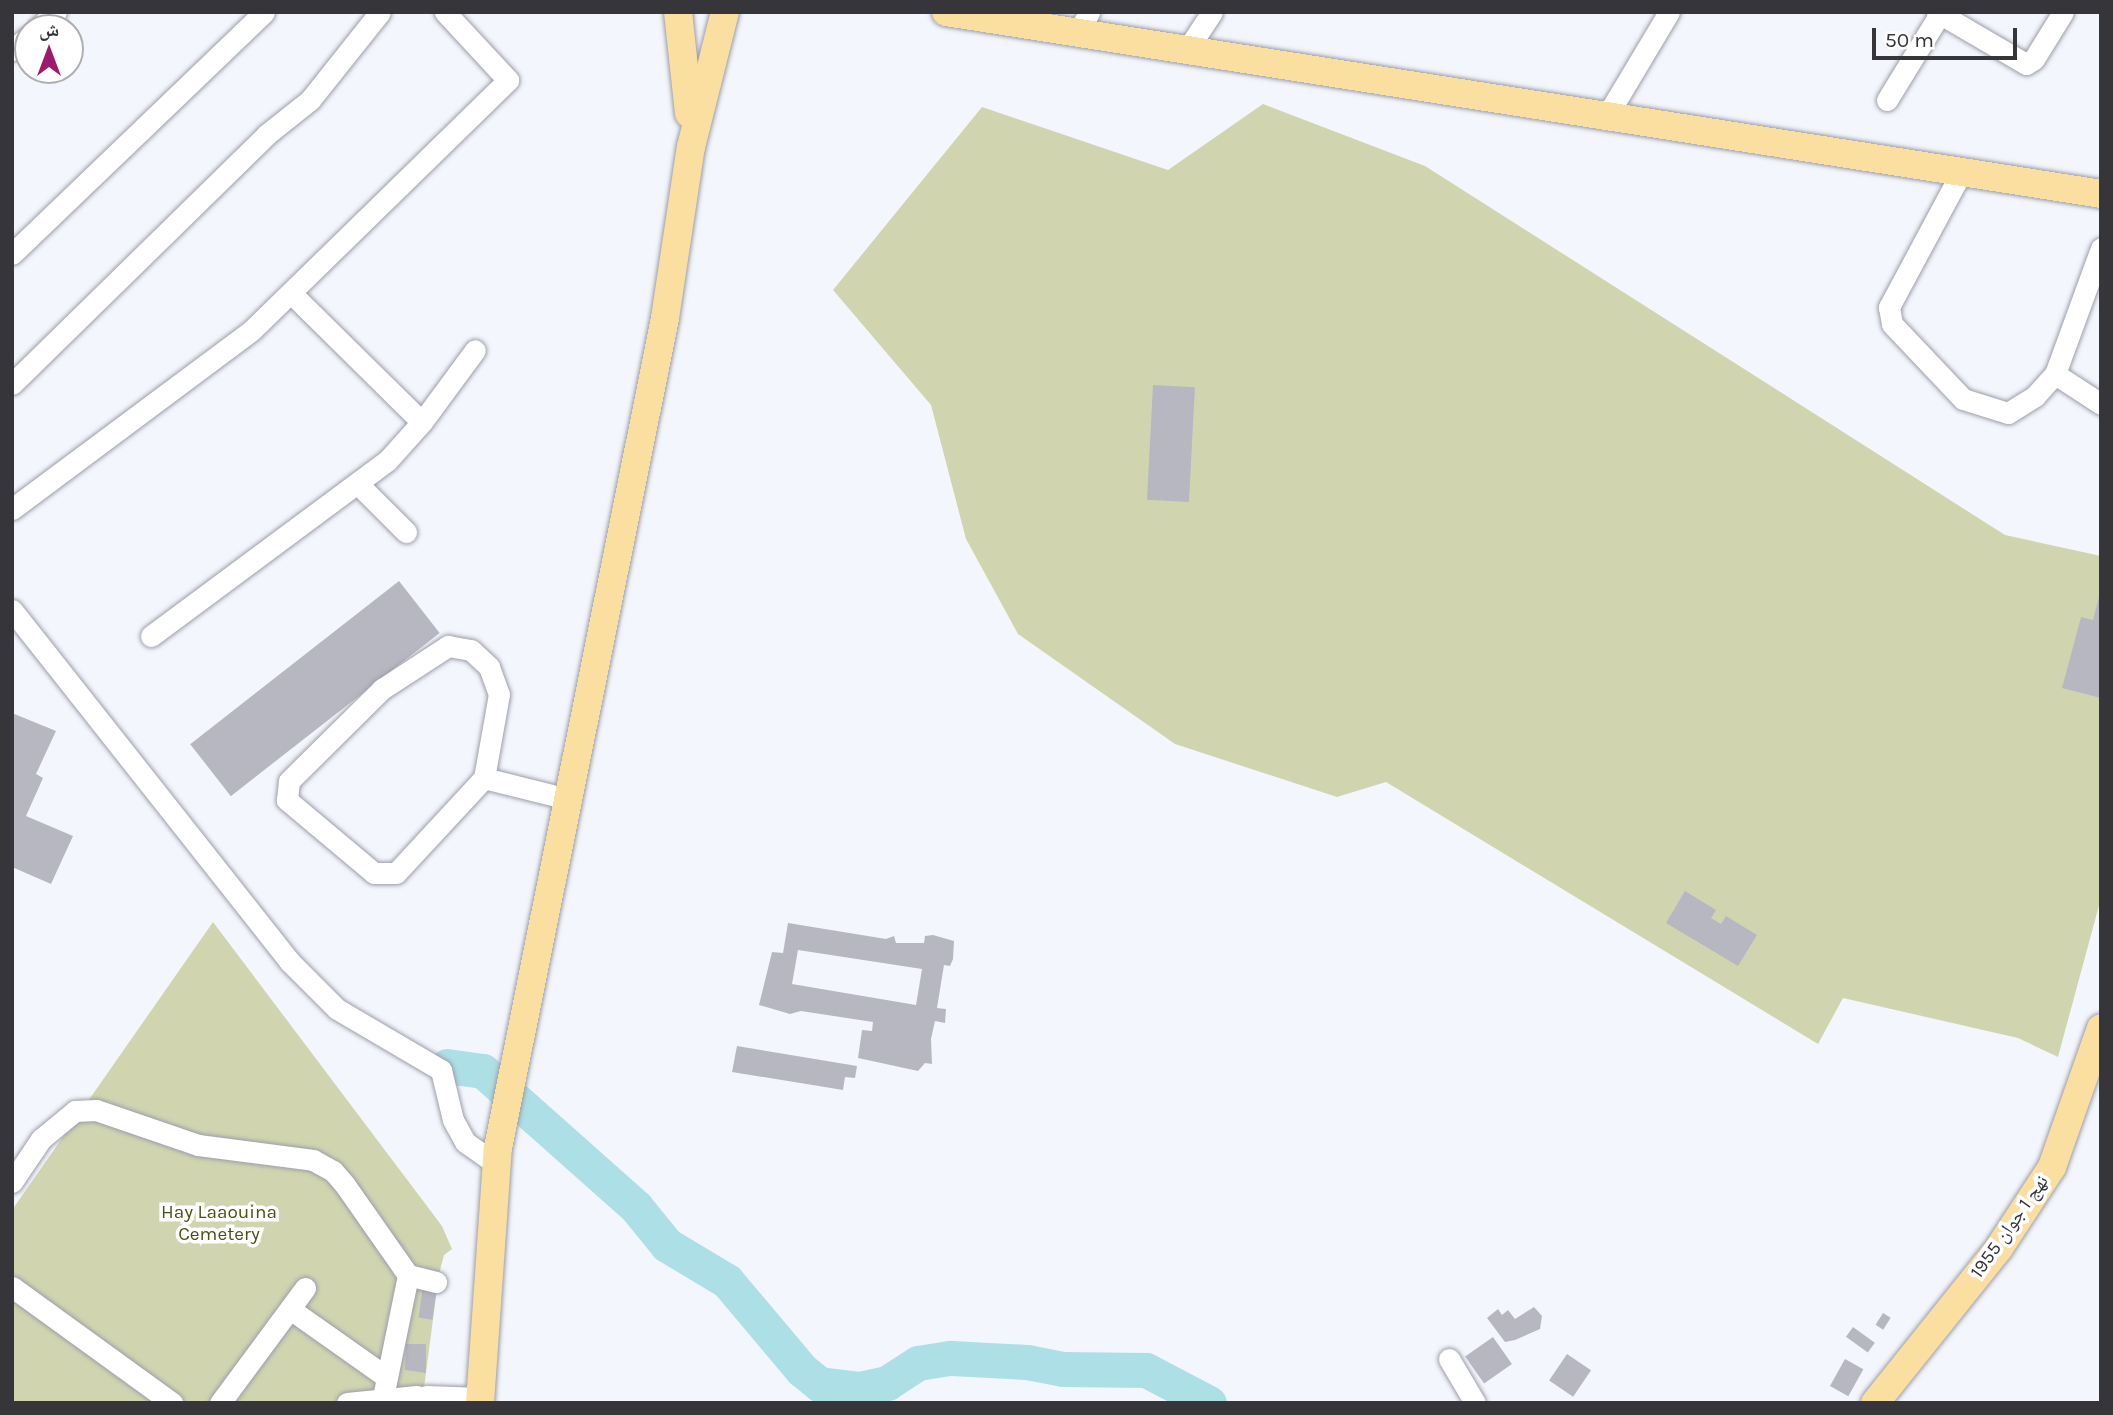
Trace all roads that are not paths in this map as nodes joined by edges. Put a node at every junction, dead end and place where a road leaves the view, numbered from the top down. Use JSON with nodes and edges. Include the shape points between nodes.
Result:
{"nodes":[{"id":1,"x":264,"y":12,"type":"edge"},
{"id":2,"x":380,"y":12,"type":"edge"},
{"id":3,"x":445,"y":12,"type":"edge"},
{"id":4,"x":678,"y":12,"type":"edge"},
{"id":5,"x":725,"y":12,"type":"edge"},
{"id":6,"x":1212,"y":12,"type":"edge"},
{"id":7,"x":1669,"y":12,"type":"edge"},
{"id":8,"x":2063,"y":12,"type":"edge"},
{"id":9,"x":960,"y":13,"type":"edge"},
{"id":10,"x":1939,"y":13,"type":"edge"},
{"id":11,"x":1007,"y":17,"type":"edge"},
{"id":12,"x":1083,"y":23,"type":"edge"},
{"id":13,"x":1187,"y":50,"type":"junction"},
{"id":14,"x":1887,"y":100,"type":"dead end"},
{"id":15,"x":1605,"y":119,"type":"junction"},
{"id":16,"x":691,"y":147,"type":"junction"},
{"id":17,"x":1963,"y":169,"type":"junction"},
{"id":18,"x":2101,"y":194,"type":"edge"},
{"id":19,"x":2101,"y":248,"type":"edge"},
{"id":20,"x":12,"y":254,"type":"edge"},
{"id":21,"x":292,"y":293,"type":"junction"},
{"id":22,"x":475,"y":350,"type":"dead end"},
{"id":23,"x":2054,"y":374,"type":"junction"},
{"id":24,"x":12,"y":384,"type":"edge"},
{"id":25,"x":2101,"y":404,"type":"edge"},
{"id":26,"x":422,"y":422,"type":"junction"},
{"id":27,"x":358,"y":484,"type":"junction"},
{"id":28,"x":12,"y":509,"type":"edge"},
{"id":29,"x":406,"y":532,"type":"dead end"},
{"id":30,"x":12,"y":610,"type":"edge"},
{"id":31,"x":151,"y":636,"type":"dead end"},
{"id":32,"x":484,"y":778,"type":"junction"},
{"id":33,"x":568,"y":799,"type":"junction"},
{"id":34,"x":2099,"y":1042,"type":"edge"},
{"id":35,"x":497,"y":1156,"type":"junction"},
{"id":36,"x":12,"y":1182,"type":"edge"},
{"id":37,"x":408,"y":1275,"type":"junction"},
{"id":38,"x":436,"y":1282,"type":"dead end"},
{"id":39,"x":12,"y":1287,"type":"edge"},
{"id":40,"x":305,"y":1288,"type":"dead end"},
{"id":41,"x":290,"y":1309,"type":"junction"},
{"id":42,"x":1449,"y":1359,"type":"dead end"},
{"id":43,"x":402,"y":1394,"type":"edge"},
{"id":44,"x":480,"y":1400,"type":"edge"},
{"id":45,"x":172,"y":1403,"type":"edge"},
{"id":46,"x":220,"y":1403,"type":"edge"},
{"id":47,"x":348,"y":1403,"type":"edge"},
{"id":48,"x":1475,"y":1403,"type":"edge"},
{"id":49,"x":1875,"y":1403,"type":"edge"}],
"edges":[{"from":1,"to":20,"type":"street"},
{"from":2,"to":24,"type":"street","via":[[310,100],[266,135]]},
{"from":3,"to":21,"type":"street","via":[[508,80]]},
{"from":4,"to":16,"type":"main road","via":[[688,72]]},
{"from":5,"to":16,"type":"main road"},
{"from":6,"to":13,"type":"street"},
{"from":7,"to":15,"type":"street"},
{"from":8,"to":10,"type":"street","via":[[2034,59],[2026,64]]},
{"from":9,"to":11,"type":"main road"},
{"from":10,"to":14,"type":"street"},
{"from":11,"to":12,"type":"main road"},
{"from":12,"to":13,"type":"main road"},
{"from":13,"to":15,"type":"main road"},
{"from":15,"to":17,"type":"main road"},
{"from":16,"to":33,"type":"main road","via":[[665,318]]},
{"from":17,"to":18,"type":"main road"},
{"from":17,"to":23,"type":"street","via":[[1889,307],[1892,324],[1964,399],[2008,413],[2035,396]]},
{"from":19,"to":23,"type":"street"},
{"from":21,"to":26,"type":"street"},
{"from":21,"to":28,"type":"street","via":[[252,330]]},
{"from":22,"to":26,"type":"street"},
{"from":23,"to":25,"type":"street"},
{"from":26,"to":27,"type":"street"},
{"from":27,"to":29,"type":"street"},
{"from":27,"to":31,"type":"street"},
{"from":30,"to":35,"type":"street","via":[[289,961],[337,1009],[440,1070],[453,1120],[465,1142]]},
{"from":32,"to":32,"type":"street","via":[[499,694],[489,667],[480,658],[471,650],[448,646],[382,689],[309,756],[286,790],[287,800],[374,873],[385,875],[396,873]]},
{"from":32,"to":33,"type":"street"},
{"from":33,"to":35,"type":"main road"},
{"from":34,"to":49,"type":"main road","name":"نهج 1 جوان 1955","via":[[2052,1167],[2027,1207]]},
{"from":35,"to":44,"type":"main road"},
{"from":36,"to":37,"type":"street","via":[[41,1139],[75,1111],[96,1110],[198,1146],[313,1160],[333,1171],[345,1185]]},
{"from":37,"to":38,"type":"street"},
{"from":37,"to":43,"type":"street"},
{"from":39,"to":45,"type":"street"},
{"from":40,"to":41,"type":"street"},
{"from":41,"to":43,"type":"street"},
{"from":41,"to":46,"type":"street"},
{"from":42,"to":48,"type":"street"},
{"from":43,"to":44,"type":"street"},
{"from":43,"to":47,"type":"street"}]}
